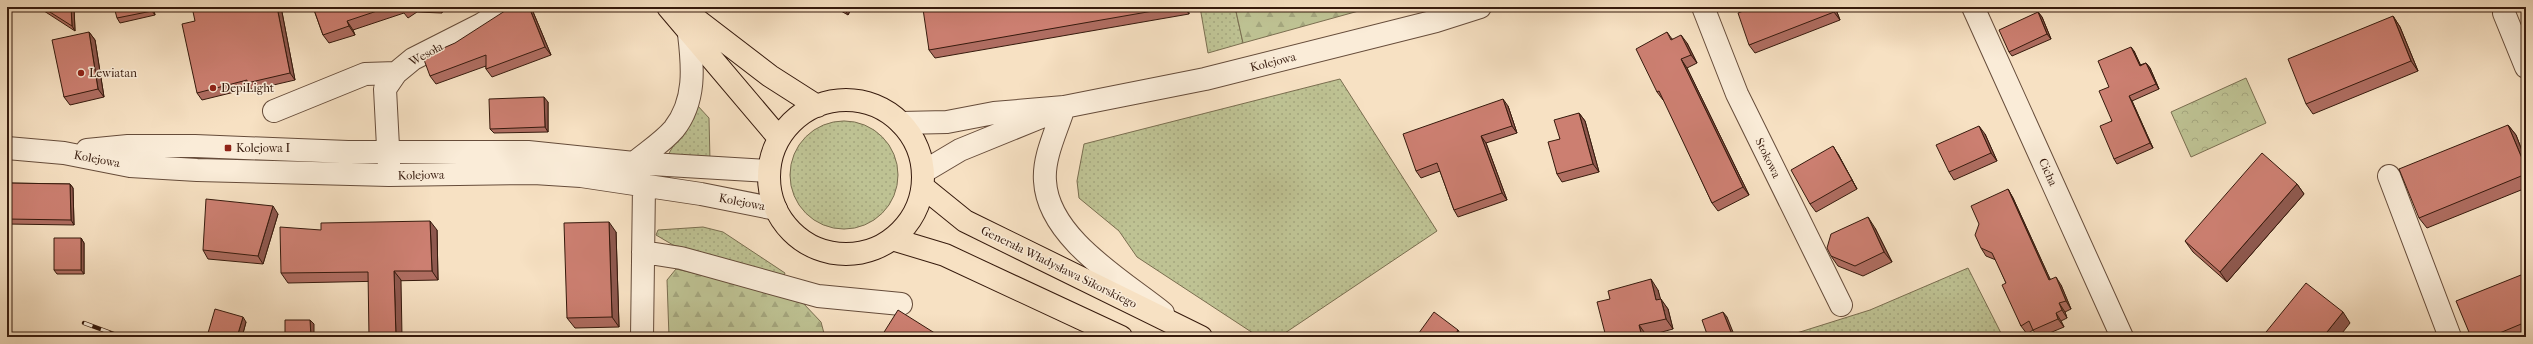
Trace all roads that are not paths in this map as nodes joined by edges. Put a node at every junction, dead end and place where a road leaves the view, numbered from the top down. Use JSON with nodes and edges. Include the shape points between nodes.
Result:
{"nodes":[{"id":1,"x":508,"y":7,"type":"edge"},
{"id":2,"x":668,"y":7,"type":"edge"},
{"id":3,"x":680,"y":7,"type":"edge"},
{"id":4,"x":1480,"y":7,"type":"edge"},
{"id":5,"x":1703,"y":7,"type":"edge"},
{"id":6,"x":1973,"y":7,"type":"edge"},
{"id":7,"x":2504,"y":13,"type":"dead end"},
{"id":8,"x":689,"y":34,"type":"junction"},
{"id":9,"x":2526,"y":68,"type":"edge"},
{"id":10,"x":396,"y":73,"type":"junction"},
{"id":11,"x":817,"y":106,"type":"junction"},
{"id":12,"x":1064,"y":107,"type":"junction"},
{"id":13,"x":274,"y":111,"type":"dead end"},
{"id":14,"x":901,"y":123,"type":"junction"},
{"id":15,"x":780,"y":138,"type":"junction"},
{"id":16,"x":195,"y":146,"type":"junction"},
{"id":17,"x":7,"y":148,"type":"edge"},
{"id":18,"x":388,"y":152,"type":"junction"},
{"id":19,"x":64,"y":153,"type":"junction"},
{"id":20,"x":634,"y":163,"type":"junction"},
{"id":21,"x":197,"y":170,"type":"junction"},
{"id":22,"x":769,"y":172,"type":"junction"},
{"id":23,"x":389,"y":176,"type":"junction"},
{"id":24,"x":2389,"y":176,"type":"dead end"},
{"id":25,"x":923,"y":179,"type":"junction"},
{"id":26,"x":644,"y":185,"type":"junction"},
{"id":27,"x":776,"y":209,"type":"junction"},
{"id":28,"x":892,"y":239,"type":"junction"},
{"id":29,"x":643,"y":252,"type":"junction"},
{"id":30,"x":901,"y":304,"type":"dead end"},
{"id":31,"x":1841,"y":305,"type":"dead end"},
{"id":32,"x":1178,"y":325,"type":"junction"},
{"id":33,"x":642,"y":337,"type":"edge"},
{"id":34,"x":1121,"y":337,"type":"edge"},
{"id":35,"x":1201,"y":337,"type":"edge"},
{"id":36,"x":2122,"y":337,"type":"edge"},
{"id":37,"x":2450,"y":337,"type":"edge"}],
"edges":[{"from":1,"to":10,"type":"street","name":"Wesoła","via":[[482,24],[413,59]]},
{"from":2,"to":8,"type":"main road"},
{"from":3,"to":11,"type":"main road","via":[[770,76]]},
{"from":4,"to":12,"type":"street","name":"Kolejowa","via":[[1205,79]]},
{"from":5,"to":31,"type":"street","name":"Stokowa","via":[[1737,94]]},
{"from":6,"to":36,"type":"street","name":"Cicha"},
{"from":7,"to":9,"type":"street"},
{"from":8,"to":15,"type":"main road"},
{"from":8,"to":20,"type":"street","via":[[694,73],[682,117],[664,138]]},
{"from":10,"to":13,"type":"street","via":[[365,74]]},
{"from":10,"to":18,"type":"street","name":"Wesoła","via":[[385,89]]},
{"from":11,"to":14,"type":"main road","via":[[839,101],[861,102],[882,110]]},
{"from":11,"to":15,"type":"main road","via":[[796,119]]},
{"from":12,"to":14,"type":"street","name":"Kolejowa","via":[[994,113],[948,122]]},
{"from":12,"to":25,"type":"street","name":"Kolejowa","via":[[960,150]]},
{"from":12,"to":32,"type":"street","via":[[1046,161],[1044,180],[1048,200],[1057,222],[1072,241]]},
{"from":14,"to":25,"type":"main road","via":[[917,148]]},
{"from":15,"to":22,"type":"main road"},
{"from":16,"to":18,"type":"street","name":"Kolejowa"},
{"from":16,"to":19,"type":"street","name":"Kolejowa","via":[[128,146]]},
{"from":16,"to":21,"type":"street"},
{"from":17,"to":19,"type":"street","name":"Kolejowa"},
{"from":18,"to":20,"type":"street","name":"Kolejowa","via":[[528,152]]},
{"from":18,"to":23,"type":"street","name":"Wesoła"},
{"from":19,"to":21,"type":"street","name":"Kolejowa","via":[[130,166]]},
{"from":20,"to":22,"type":"street","name":"Kolejowa"},
{"from":21,"to":23,"type":"street","name":"Kolejowa"},
{"from":22,"to":27,"type":"main road","via":[[770,191]]},
{"from":23,"to":26,"type":"street","name":"Kolejowa","via":[[534,173],[581,176]]},
{"from":24,"to":37,"type":"street"},
{"from":25,"to":28,"type":"main road","via":[[917,207],[907,224]]},
{"from":25,"to":32,"type":"main road","name":"Generała Władysława Sikorskiego","via":[[965,221]]},
{"from":26,"to":27,"type":"street","name":"Kolejowa"},
{"from":26,"to":29,"type":"street"},
{"from":27,"to":28,"type":"main road","via":[[788,228],[806,243],[827,252],[850,254],[872,250]]},
{"from":28,"to":34,"type":"main road","via":[[945,255]]},
{"from":29,"to":30,"type":"street","via":[[681,258],[818,296]]},
{"from":29,"to":33,"type":"street"},
{"from":32,"to":35,"type":"main road","name":"Generała Władysława Sikorskiego"}]}
